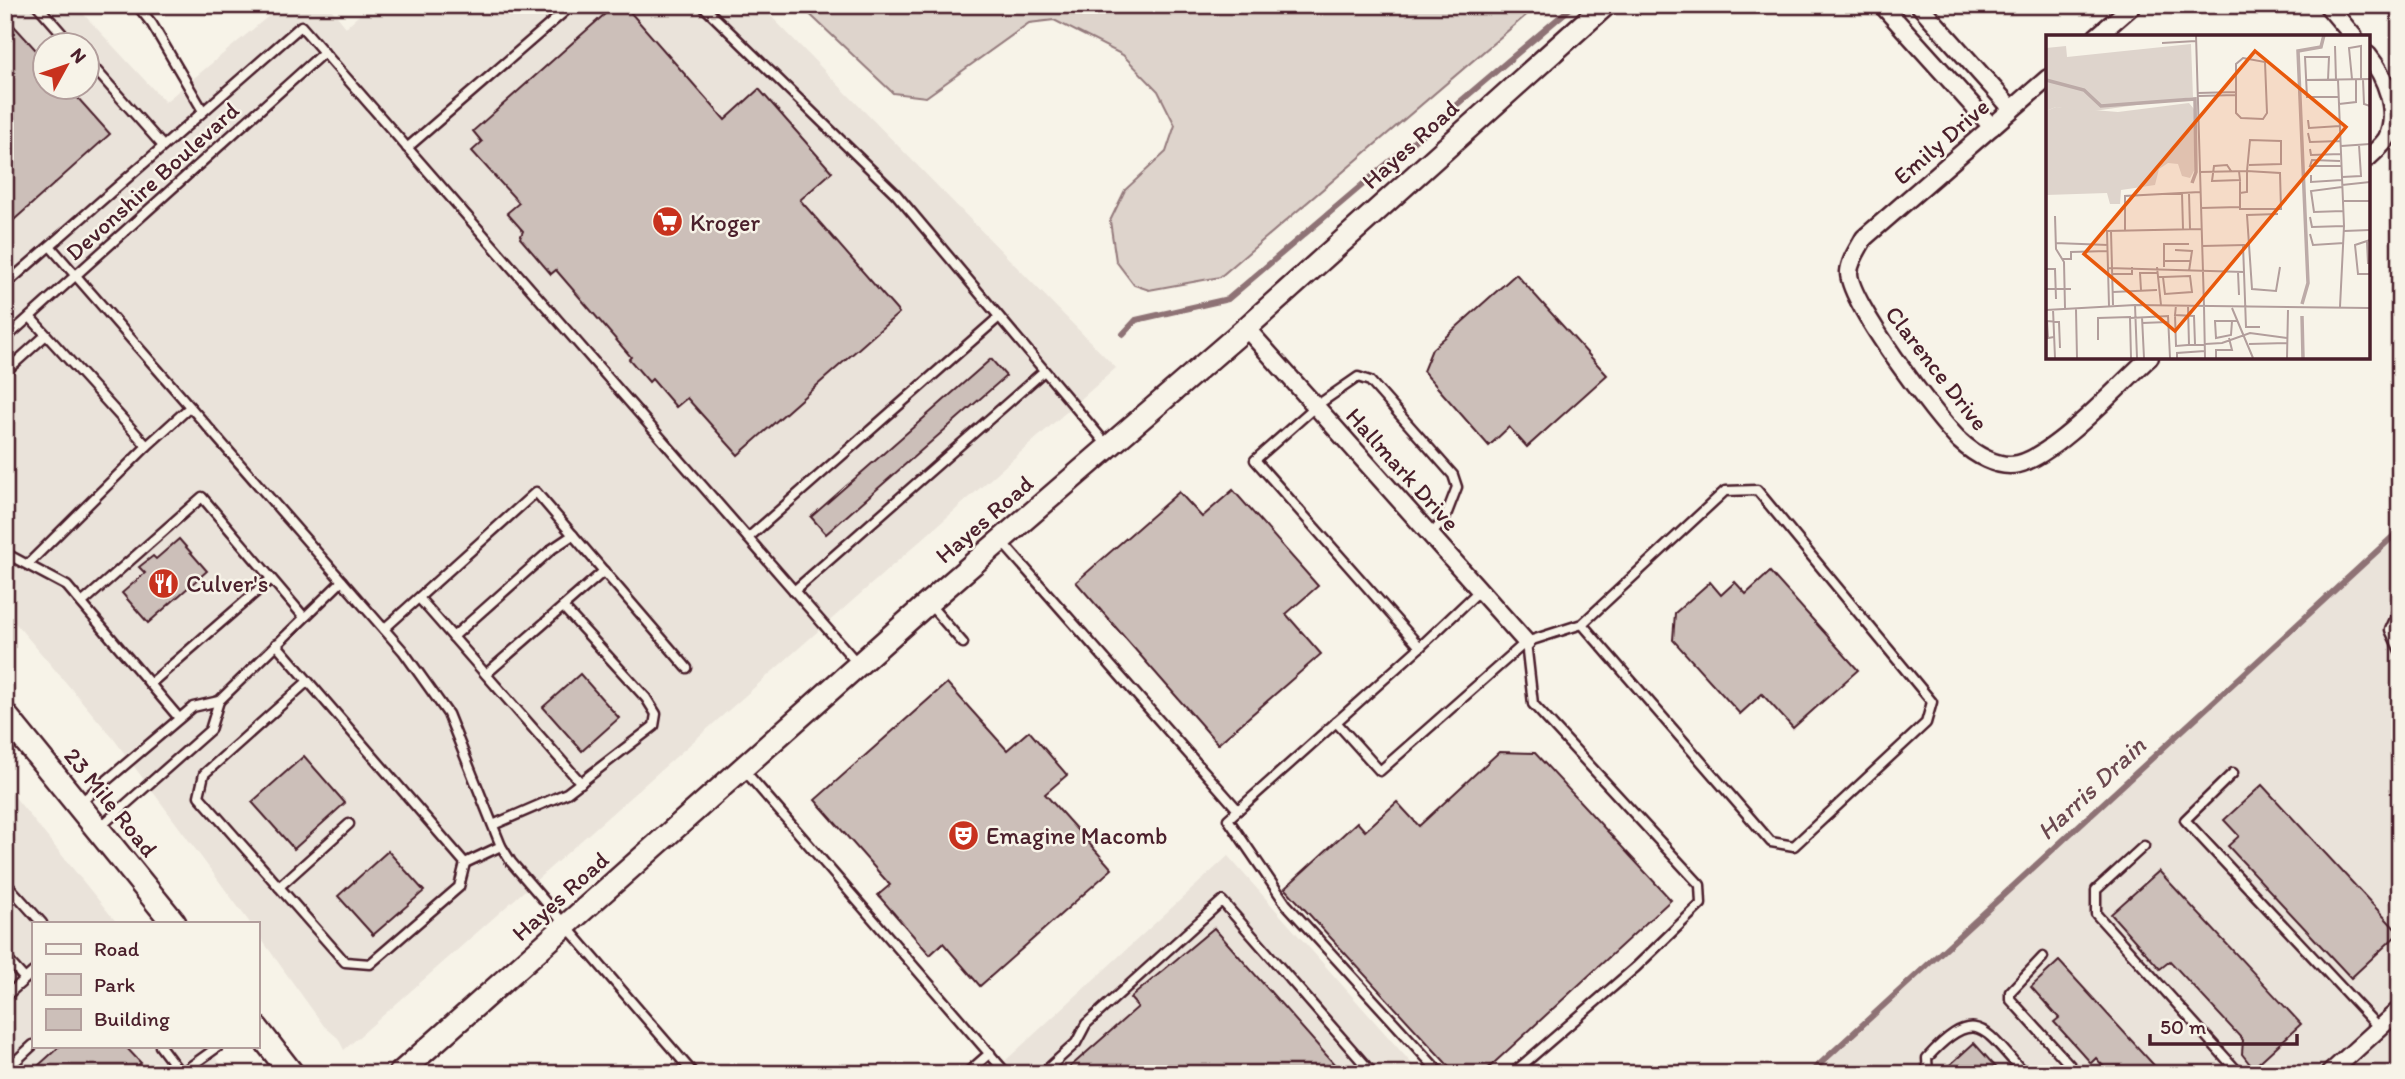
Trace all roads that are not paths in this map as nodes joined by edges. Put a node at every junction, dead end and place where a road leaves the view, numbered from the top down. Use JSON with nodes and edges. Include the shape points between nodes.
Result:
{"nodes":[{"id":1,"x":37,"y":5,"type":"edge"},
{"id":2,"x":137,"y":5,"type":"edge"},
{"id":3,"x":572,"y":5,"type":"edge"},
{"id":4,"x":702,"y":5,"type":"edge"},
{"id":5,"x":1605,"y":5,"type":"edge"},
{"id":6,"x":1919,"y":5,"type":"edge"},
{"id":7,"x":2133,"y":5,"type":"edge"},
{"id":8,"x":2327,"y":5,"type":"edge"},
{"id":9,"x":1889,"y":7,"type":"edge"},
{"id":10,"x":61,"y":32,"type":"edge"},
{"id":11,"x":2098,"y":35,"type":"edge"},
{"id":12,"x":2352,"y":35,"type":"edge"},
{"id":13,"x":324,"y":52,"type":"junction"},
{"id":14,"x":2370,"y":57,"type":"edge"},
{"id":15,"x":102,"y":77,"type":"edge"},
{"id":16,"x":2046,"y":80,"type":"edge"},
{"id":17,"x":2012,"y":109,"type":"junction"},
{"id":18,"x":203,"y":111,"type":"junction"},
{"id":19,"x":1992,"y":127,"type":"junction"},
{"id":20,"x":163,"y":146,"type":"junction"},
{"id":21,"x":407,"y":148,"type":"junction"},
{"id":22,"x":2370,"y":156,"type":"edge"},
{"id":23,"x":1864,"y":238,"type":"joint"},
{"id":24,"x":50,"y":246,"type":"junction"},
{"id":25,"x":75,"y":276,"type":"junction"},
{"id":26,"x":5,"y":285,"type":"edge"},
{"id":27,"x":30,"y":317,"type":"junction"},
{"id":28,"x":999,"y":317,"type":"junction"},
{"id":29,"x":1245,"y":328,"type":"junction"},
{"id":30,"x":46,"y":335,"type":"junction"},
{"id":31,"x":5,"y":339,"type":"edge"},
{"id":32,"x":2148,"y":359,"type":"edge"},
{"id":33,"x":1044,"y":370,"type":"junction"},
{"id":34,"x":5,"y":372,"type":"edge"},
{"id":35,"x":1316,"y":406,"type":"junction"},
{"id":36,"x":190,"y":407,"type":"junction"},
{"id":37,"x":147,"y":446,"type":"junction"},
{"id":38,"x":1108,"y":447,"type":"junction"},
{"id":39,"x":573,"y":535,"type":"junction"},
{"id":40,"x":1431,"y":535,"type":"junction"},
{"id":41,"x":748,"y":538,"type":"junction"},
{"id":42,"x":1000,"y":539,"type":"junction"},
{"id":43,"x":5,"y":553,"type":"edge"},
{"id":44,"x":28,"y":564,"type":"junction"},
{"id":45,"x":604,"y":571,"type":"junction"},
{"id":46,"x":271,"y":579,"type":"junction"},
{"id":47,"x":342,"y":581,"type":"junction"},
{"id":48,"x":1480,"y":590,"type":"junction"},
{"id":49,"x":794,"y":591,"type":"junction"},
{"id":50,"x":419,"y":598,"type":"junction"},
{"id":51,"x":82,"y":603,"type":"junction"},
{"id":52,"x":928,"y":603,"type":"junction"},
{"id":53,"x":563,"y":607,"type":"junction"},
{"id":54,"x":2400,"y":608,"type":"edge"},
{"id":55,"x":304,"y":617,"type":"junction"},
{"id":56,"x":1582,"y":624,"type":"junction"},
{"id":57,"x":384,"y":629,"type":"junction"},
{"id":58,"x":453,"y":637,"type":"junction"},
{"id":59,"x":1526,"y":642,"type":"junction"},
{"id":60,"x":963,"y":643,"type":"dead end"},
{"id":61,"x":276,"y":644,"type":"junction"},
{"id":62,"x":1420,"y":648,"type":"junction"},
{"id":63,"x":2400,"y":651,"type":"edge"},
{"id":64,"x":858,"y":665,"type":"junction"},
{"id":65,"x":687,"y":667,"type":"dead end"},
{"id":66,"x":486,"y":674,"type":"junction"},
{"id":67,"x":308,"y":681,"type":"junction"},
{"id":68,"x":150,"y":684,"type":"junction"},
{"id":69,"x":219,"y":701,"type":"junction"},
{"id":70,"x":5,"y":715,"type":"edge"},
{"id":71,"x":179,"y":718,"type":"junction"},
{"id":72,"x":1336,"y":722,"type":"junction"},
{"id":73,"x":744,"y":770,"type":"junction"},
{"id":74,"x":2232,"y":773,"type":"dead end"},
{"id":75,"x":581,"y":783,"type":"junction"},
{"id":76,"x":79,"y":804,"type":"junction"},
{"id":77,"x":1238,"y":810,"type":"junction"},
{"id":78,"x":349,"y":824,"type":"dead end"},
{"id":79,"x":493,"y":825,"type":"junction"},
{"id":80,"x":99,"y":828,"type":"junction"},
{"id":81,"x":501,"y":846,"type":"junction"},
{"id":82,"x":2144,"y":846,"type":"dead end"},
{"id":83,"x":464,"y":863,"type":"junction"},
{"id":84,"x":5,"y":882,"type":"edge"},
{"id":85,"x":279,"y":887,"type":"junction"},
{"id":86,"x":41,"y":922,"type":"edge"},
{"id":87,"x":173,"y":922,"type":"edge"},
{"id":88,"x":567,"y":926,"type":"junction"},
{"id":89,"x":5,"y":957,"type":"edge"},
{"id":90,"x":2043,"y":957,"type":"dead end"},
{"id":91,"x":32,"y":973,"type":"edge"},
{"id":92,"x":25,"y":979,"type":"junction"},
{"id":93,"x":5,"y":997,"type":"edge"},
{"id":94,"x":2400,"y":1009,"type":"edge"},
{"id":95,"x":2379,"y":1028,"type":"junction"},
{"id":96,"x":259,"y":1032,"type":"edge"},
{"id":97,"x":32,"y":1046,"type":"edge"},
{"id":98,"x":162,"y":1048,"type":"edge"},
{"id":99,"x":216,"y":1048,"type":"edge"},
{"id":100,"x":990,"y":1053,"type":"junction"},
{"id":101,"x":5,"y":1071,"type":"edge"},
{"id":102,"x":181,"y":1074,"type":"edge"},
{"id":103,"x":292,"y":1074,"type":"edge"},
{"id":104,"x":399,"y":1074,"type":"edge"},
{"id":105,"x":694,"y":1074,"type":"edge"},
{"id":106,"x":967,"y":1074,"type":"edge"},
{"id":107,"x":1007,"y":1074,"type":"edge"},
{"id":108,"x":1042,"y":1074,"type":"edge"},
{"id":109,"x":1373,"y":1074,"type":"edge"},
{"id":110,"x":1441,"y":1074,"type":"edge"},
{"id":111,"x":1512,"y":1074,"type":"edge"},
{"id":112,"x":1928,"y":1074,"type":"edge"},
{"id":113,"x":2025,"y":1074,"type":"edge"},
{"id":114,"x":2078,"y":1074,"type":"edge"},
{"id":115,"x":2240,"y":1074,"type":"edge"},
{"id":116,"x":2329,"y":1074,"type":"edge"}],
"edges":[{"from":1,"to":10,"type":"lane"},
{"from":2,"to":18,"type":"lane"},
{"from":3,"to":21,"type":"lane"},
{"from":4,"to":28,"type":"lane","via":[[896,194]]},
{"from":5,"to":29,"type":"street","name":"Hayes Road"},
{"from":6,"to":17,"type":"street"},
{"from":7,"to":11,"type":"street"},
{"from":8,"to":12,"type":"street"},
{"from":9,"to":19,"type":"street"},
{"from":13,"to":18,"type":"lane","name":"Devonshire Boulevard","via":[[301,26]]},
{"from":13,"to":21,"type":"lane"},
{"from":13,"to":25,"type":"lane","name":"Devonshire Boulevard"},
{"from":14,"to":22,"type":"street","via":[[2388,92],[2393,117],[2387,139]]},
{"from":15,"to":20,"type":"lane"},
{"from":16,"to":17,"type":"street","name":"Emily Drive"},
{"from":17,"to":19,"type":"street","name":"Emily Drive"},
{"from":18,"to":20,"type":"lane","name":"Devonshire Boulevard"},
{"from":19,"to":23,"type":"street","name":"Emily Drive"},
{"from":20,"to":24,"type":"lane","name":"Devonshire Boulevard"},
{"from":21,"to":41,"type":"lane"},
{"from":23,"to":32,"type":"street","name":"Clarence Drive","via":[[1849,273],[1856,298],[1873,328],[1960,441],[1980,457],[2016,465],[2049,449]]},
{"from":24,"to":25,"type":"lane"},
{"from":24,"to":26,"type":"lane","name":"Devonshire Boulevard"},
{"from":25,"to":27,"type":"lane","name":"Devonshire Boulevard"},
{"from":25,"to":36,"type":"lane"},
{"from":27,"to":30,"type":"lane"},
{"from":27,"to":31,"type":"lane","name":"Devonshire Boulevard"},
{"from":28,"to":33,"type":"lane"},
{"from":28,"to":41,"type":"lane"},
{"from":29,"to":35,"type":"street","name":"Hallmark Drive"},
{"from":29,"to":38,"type":"street","name":"Hayes Road"},
{"from":30,"to":34,"type":"lane"},
{"from":30,"to":37,"type":"lane"},
{"from":33,"to":38,"type":"lane"},
{"from":33,"to":49,"type":"lane"},
{"from":35,"to":40,"type":"street","name":"Hallmark Drive"},
{"from":35,"to":40,"type":"lane","via":[[1357,377],[1370,381],[1452,475],[1457,487],[1445,518]]},
{"from":35,"to":62,"type":"lane","via":[[1255,460]]},
{"from":36,"to":37,"type":"lane"},
{"from":36,"to":47,"type":"lane"},
{"from":37,"to":44,"type":"lane"},
{"from":38,"to":42,"type":"street","name":"Hayes Road"},
{"from":39,"to":45,"type":"lane"},
{"from":39,"to":50,"type":"lane","via":[[536,492]]},
{"from":39,"to":58,"type":"lane"},
{"from":40,"to":48,"type":"street","name":"Hallmark Drive"},
{"from":41,"to":49,"type":"lane"},
{"from":42,"to":52,"type":"street","name":"Hayes Road"},
{"from":42,"to":77,"type":"lane"},
{"from":43,"to":44,"type":"lane"},
{"from":44,"to":51,"type":"lane","via":[[67,586]]},
{"from":45,"to":53,"type":"lane"},
{"from":45,"to":65,"type":"lane"},
{"from":46,"to":51,"type":"lane","via":[[202,497]]},
{"from":46,"to":55,"type":"lane"},
{"from":46,"to":68,"type":"lane"},
{"from":47,"to":55,"type":"lane"},
{"from":47,"to":57,"type":"lane"},
{"from":48,"to":59,"type":"street","name":"Hallmark Drive"},
{"from":48,"to":62,"type":"lane"},
{"from":49,"to":64,"type":"lane"},
{"from":50,"to":57,"type":"lane"},
{"from":50,"to":58,"type":"lane"},
{"from":51,"to":68,"type":"lane"},
{"from":52,"to":60,"type":"lane"},
{"from":52,"to":64,"type":"street","name":"Hayes Road"},
{"from":53,"to":66,"type":"lane"},
{"from":53,"to":75,"type":"lane","via":[[656,714],[654,726]]},
{"from":54,"to":63,"type":"lane","via":[[2390,630]]},
{"from":55,"to":61,"type":"lane"},
{"from":56,"to":56,"type":"lane","via":[[1725,491],[1756,490],[1932,702],[1926,723],[1794,846],[1771,842]]},
{"from":56,"to":59,"type":"lane"},
{"from":57,"to":79,"type":"lane","via":[[448,714]]},
{"from":58,"to":66,"type":"lane"},
{"from":59,"to":72,"type":"lane","via":[[1380,771]]},
{"from":59,"to":111,"type":"lane","via":[[1533,705],[1686,868],[1700,885],[1701,904]]},
{"from":61,"to":67,"type":"lane"},
{"from":61,"to":69,"type":"lane"},
{"from":62,"to":72,"type":"lane"},
{"from":64,"to":73,"type":"street","name":"Hayes Road"},
{"from":66,"to":75,"type":"lane"},
{"from":67,"to":83,"type":"lane"},
{"from":67,"to":85,"type":"lane","via":[[204,774],[199,796]]},
{"from":68,"to":71,"type":"lane"},
{"from":69,"to":71,"type":"lane","via":[[193,706]]},
{"from":69,"to":80,"type":"lane","via":[[210,730]]},
{"from":70,"to":76,"type":"main road","name":"23 Mile Road"},
{"from":71,"to":76,"type":"lane"},
{"from":72,"to":77,"type":"lane"},
{"from":73,"to":88,"type":"street","name":"Hayes Road"},
{"from":73,"to":100,"type":"lane"},
{"from":74,"to":95,"type":"lane","via":[[2185,820]]},
{"from":75,"to":79,"type":"lane"},
{"from":76,"to":80,"type":"main road","name":"23 Mile Road"},
{"from":77,"to":110,"type":"lane","via":[[1228,819],[1286,904]]},
{"from":78,"to":85,"type":"lane"},
{"from":79,"to":81,"type":"lane"},
{"from":80,"to":87,"type":"main road","name":"23 Mile Road"},
{"from":81,"to":83,"type":"lane"},
{"from":81,"to":88,"type":"lane"},
{"from":82,"to":115,"type":"lane","via":[[2096,890],[2096,914]]},
{"from":83,"to":85,"type":"lane","via":[[460,887],[370,964],[345,962]]},
{"from":84,"to":86,"type":"lane"},
{"from":88,"to":104,"type":"street","name":"Hayes Road"},
{"from":88,"to":105,"type":"lane"},
{"from":89,"to":92,"type":"lane"},
{"from":90,"to":114,"type":"lane","via":[[2010,992],[2010,999]]},
{"from":91,"to":92,"type":"lane"},
{"from":92,"to":93,"type":"lane"},
{"from":94,"to":95,"type":"street"},
{"from":95,"to":116,"type":"street"},
{"from":96,"to":103,"type":"main road"},
{"from":97,"to":101,"type":"lane"},
{"from":98,"to":102,"type":"lane"},
{"from":99,"to":102,"type":"lane"},
{"from":100,"to":106,"type":"lane"},
{"from":100,"to":107,"type":"lane"},
{"from":108,"to":109,"type":"lane","via":[[1076,1042],[1086,1024],[1222,901]]},
{"from":112,"to":113,"type":"lane","via":[[1927,1058],[1960,1028],[1969,1026],[1983,1028]]}]}
